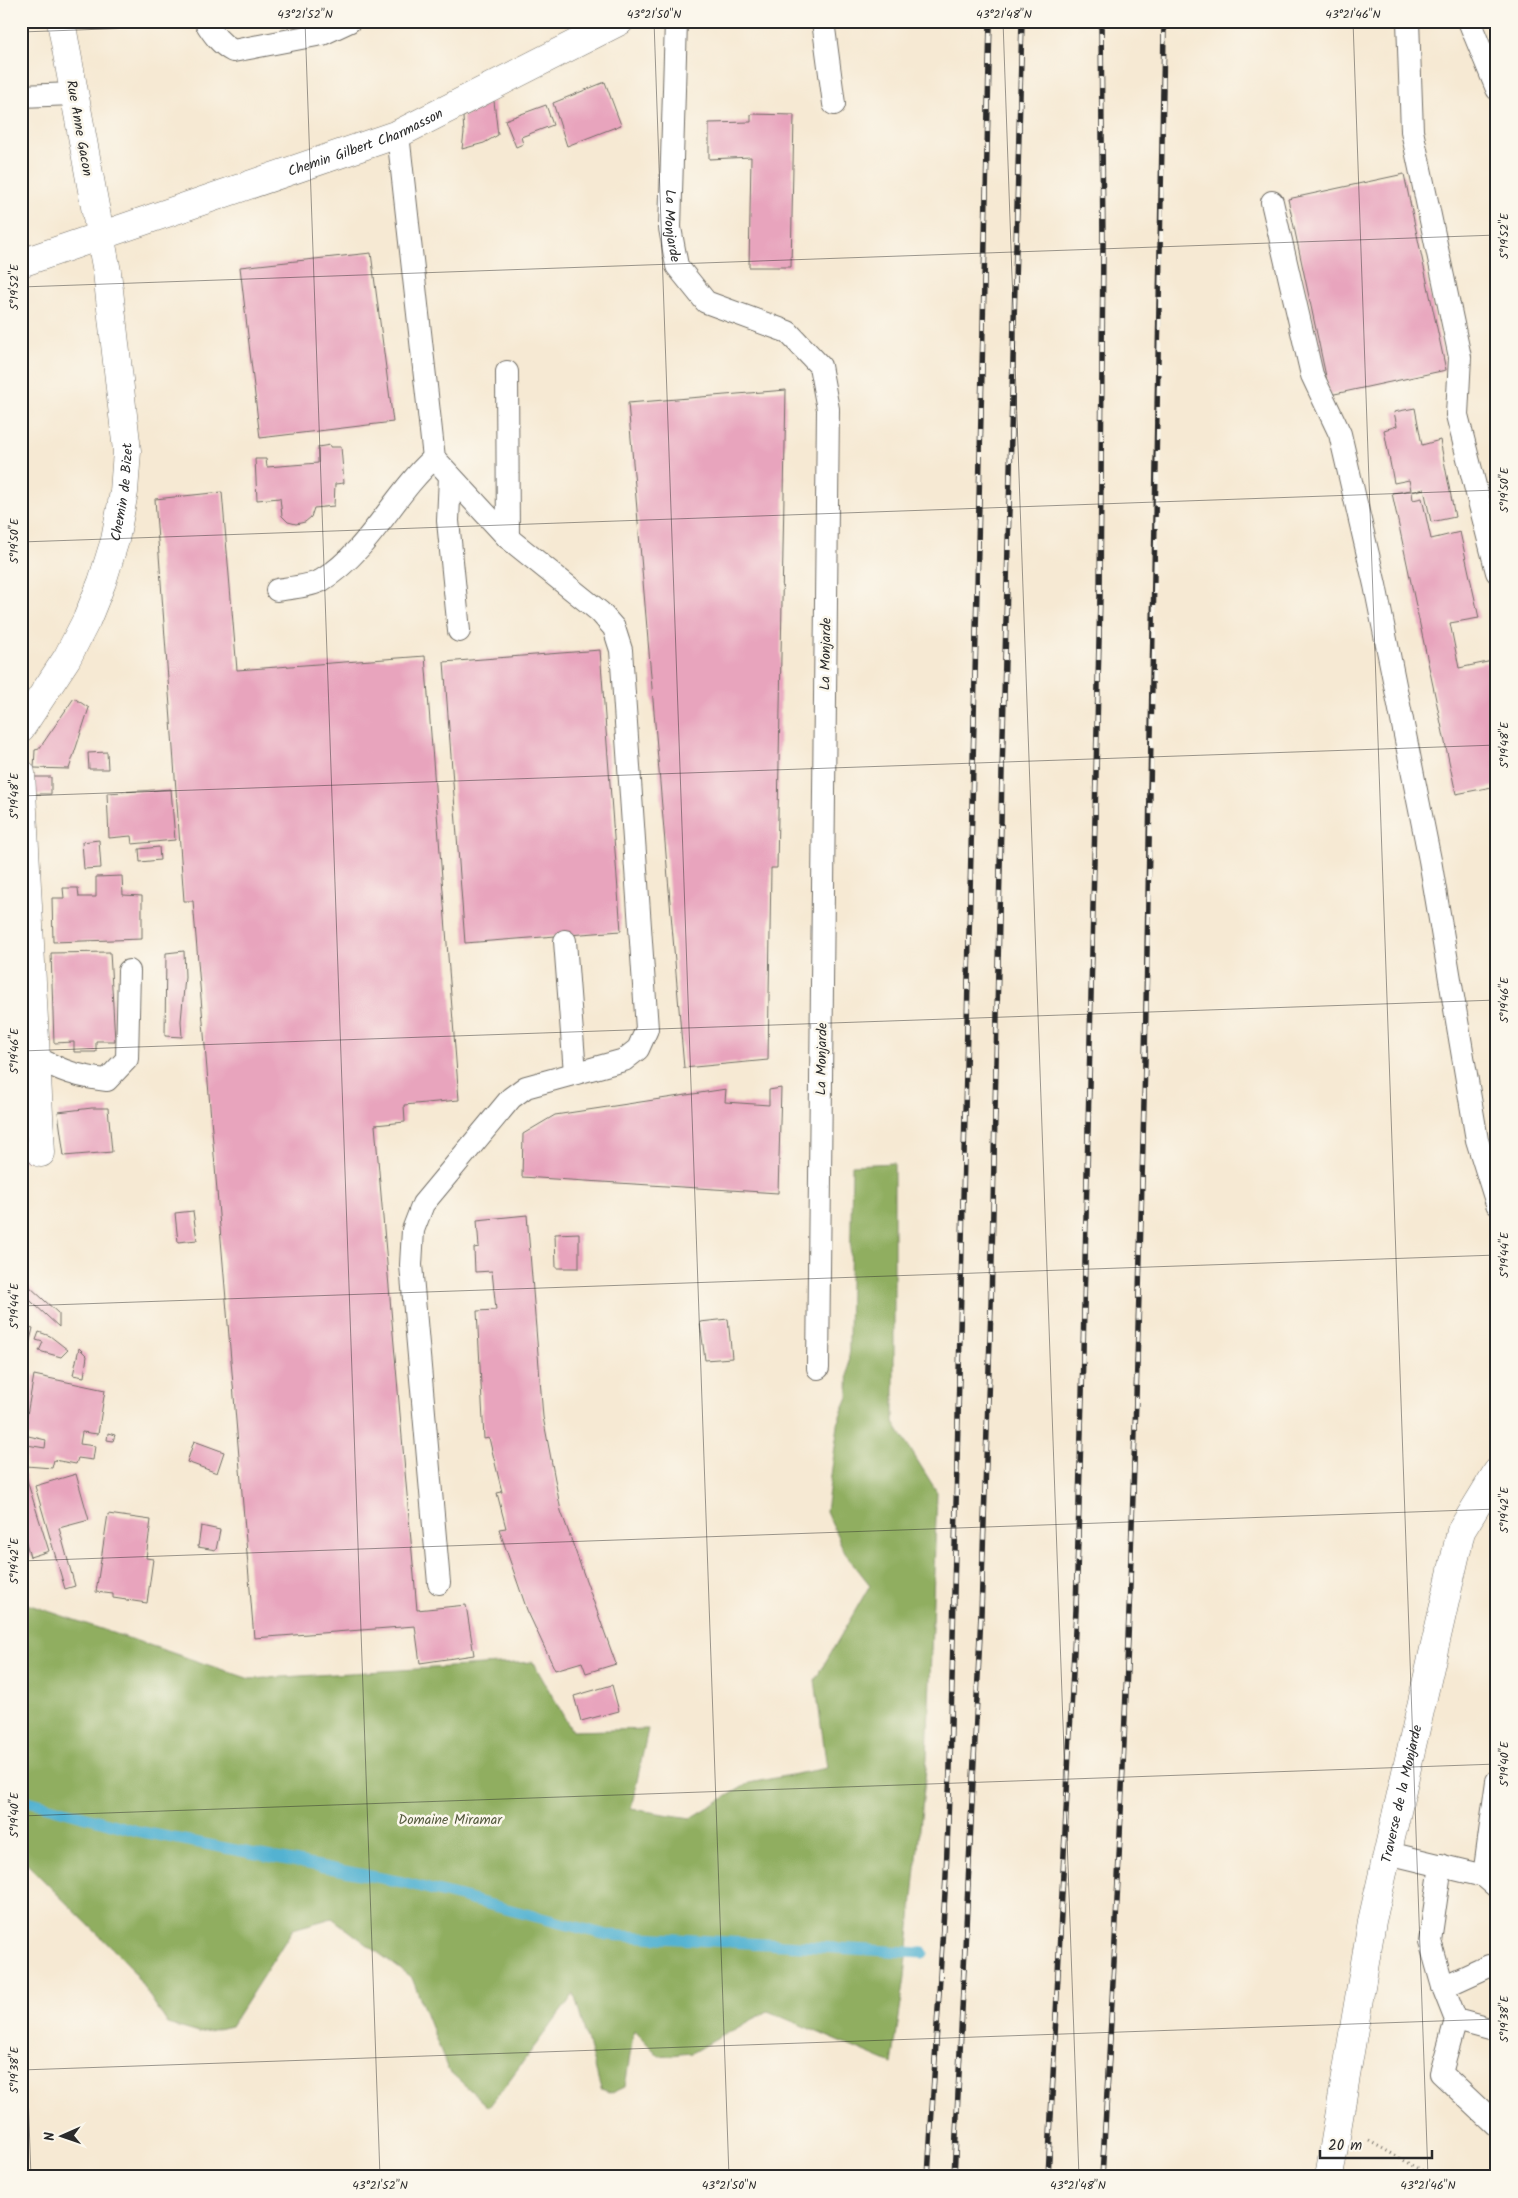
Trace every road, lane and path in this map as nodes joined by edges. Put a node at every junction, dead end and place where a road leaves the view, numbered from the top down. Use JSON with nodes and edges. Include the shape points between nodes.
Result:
{"nodes":[{"id":1,"x":61,"y":21,"type":"edge"},
{"id":2,"x":205,"y":21,"type":"edge"},
{"id":3,"x":350,"y":21,"type":"edge"},
{"id":4,"x":620,"y":21,"type":"edge"},
{"id":5,"x":676,"y":21,"type":"edge"},
{"id":6,"x":823,"y":21,"type":"edge"},
{"id":7,"x":1408,"y":21,"type":"edge"},
{"id":8,"x":1469,"y":21,"type":"edge"},
{"id":9,"x":1497,"y":89,"type":"edge"},
{"id":10,"x":73,"y":94,"type":"junction"},
{"id":11,"x":21,"y":96,"type":"edge"},
{"id":12,"x":834,"y":104,"type":"dead end"},
{"id":13,"x":398,"y":134,"type":"junction"},
{"id":14,"x":1272,"y":202,"type":"dead end"},
{"id":15,"x":100,"y":235,"type":"junction"},
{"id":16,"x":21,"y":263,"type":"edge"},
{"id":17,"x":507,"y":372,"type":"dead end"},
{"id":18,"x":434,"y":458,"type":"junction"},
{"id":19,"x":450,"y":476,"type":"junction"},
{"id":20,"x":508,"y":538,"type":"junction"},
{"id":21,"x":1497,"y":572,"type":"edge"},
{"id":22,"x":277,"y":590,"type":"dead end"},
{"id":23,"x":459,"y":631,"type":"dead end"},
{"id":24,"x":21,"y":728,"type":"edge"},
{"id":25,"x":21,"y":773,"type":"edge"},
{"id":26,"x":565,"y":941,"type":"dead end"},
{"id":27,"x":129,"y":971,"type":"dead end"},
{"id":28,"x":36,"y":1057,"type":"junction"},
{"id":29,"x":575,"y":1073,"type":"junction"},
{"id":30,"x":41,"y":1154,"type":"dead end"},
{"id":31,"x":1497,"y":1204,"type":"edge"},
{"id":32,"x":818,"y":1368,"type":"dead end"},
{"id":33,"x":1497,"y":1472,"type":"edge"},
{"id":34,"x":439,"y":1583,"type":"dead end"},
{"id":35,"x":1497,"y":1781,"type":"edge"},
{"id":36,"x":1388,"y":1853,"type":"junction"},
{"id":37,"x":1441,"y":1866,"type":"junction"},
{"id":38,"x":1490,"y":1881,"type":"edge"},
{"id":39,"x":1497,"y":1967,"type":"edge"},
{"id":40,"x":1443,"y":1987,"type":"junction"},
{"id":41,"x":1456,"y":2020,"type":"junction"},
{"id":42,"x":1497,"y":2031,"type":"edge"},
{"id":43,"x":1497,"y":2126,"type":"edge"},
{"id":44,"x":1369,"y":2141,"type":"dead end"},
{"id":45,"x":1329,"y":2177,"type":"edge"},
{"id":46,"x":1434,"y":2177,"type":"edge"}],
"edges":[{"from":1,"to":10,"type":"street","name":"Rue Anne Gacon"},
{"from":2,"to":3,"type":"lane","via":[[223,46],[233,51],[322,34]]},
{"from":4,"to":13,"type":"street","name":"Chemin Gilbert Charmasson"},
{"from":5,"to":32,"type":"lane","name":"La Monjarde","via":[[670,228],[677,266],[706,302],[788,332],[820,366],[828,409]]},
{"from":6,"to":12,"type":"lane"},
{"from":7,"to":21,"type":"lane","via":[[1412,131],[1460,357],[1457,415]]},
{"from":8,"to":9,"type":"lane"},
{"from":10,"to":11,"type":"lane"},
{"from":10,"to":15,"type":"street","name":"Rue Anne Gacon"},
{"from":13,"to":15,"type":"street","name":"Chemin Gilbert Charmasson"},
{"from":13,"to":18,"type":"lane"},
{"from":14,"to":31,"type":"lane","via":[[1312,375],[1340,434],[1375,585],[1430,860],[1477,1140]]},
{"from":15,"to":16,"type":"street","name":"Chemin Gilbert Charmasson"},
{"from":15,"to":24,"type":"street","name":"Chemin de Bizet","via":[[127,451],[124,492],[115,540],[87,619],[67,658]]},
{"from":17,"to":20,"type":"lane"},
{"from":18,"to":19,"type":"lane"},
{"from":18,"to":22,"type":"lane","via":[[415,475],[351,556],[321,580]]},
{"from":19,"to":20,"type":"lane"},
{"from":19,"to":23,"type":"lane","via":[[448,521]]},
{"from":20,"to":29,"type":"lane","via":[[600,612],[614,628],[621,650],[647,1029],[638,1049],[624,1060]]},
{"from":25,"to":28,"type":"street"},
{"from":26,"to":29,"type":"lane"},
{"from":27,"to":28,"type":"lane","via":[[126,1059],[107,1080],[79,1076]]},
{"from":28,"to":30,"type":"street"},
{"from":29,"to":34,"type":"lane","via":[[526,1087],[511,1098],[423,1204],[413,1230],[411,1265]]},
{"from":33,"to":36,"type":"street","name":"Traverse de la Monjarde","via":[[1461,1531]]},
{"from":35,"to":38,"type":"lane"},
{"from":36,"to":37,"type":"lane"},
{"from":36,"to":45,"type":"street","name":"Traverse de la Monjarde","via":[[1372,1921]]},
{"from":37,"to":38,"type":"lane"},
{"from":37,"to":40,"type":"lane","via":[[1430,1941]]},
{"from":39,"to":40,"type":"lane","via":[[1489,1966]]},
{"from":40,"to":41,"type":"lane"},
{"from":41,"to":42,"type":"lane"},
{"from":41,"to":43,"type":"lane","via":[[1441,2073]]},
{"from":44,"to":46,"type":"path"}]}
